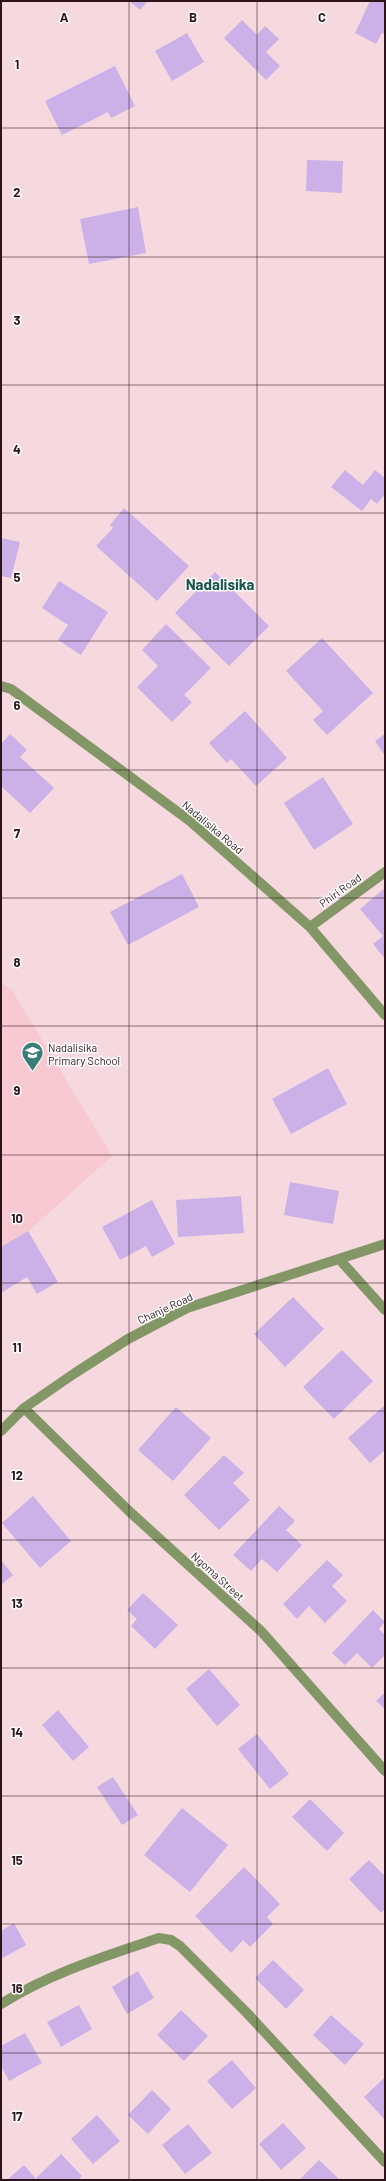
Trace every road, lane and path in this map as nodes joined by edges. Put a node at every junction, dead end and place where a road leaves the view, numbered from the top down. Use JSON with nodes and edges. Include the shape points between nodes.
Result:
{"nodes":[{"id":1,"x":1,"y":686,"type":"edge"},
{"id":2,"x":385,"y":872,"type":"edge"},
{"id":3,"x":310,"y":927,"type":"junction"},
{"id":4,"x":385,"y":1015,"type":"edge"},
{"id":5,"x":385,"y":1244,"type":"edge"},
{"id":6,"x":340,"y":1260,"type":"junction"},
{"id":7,"x":385,"y":1310,"type":"edge"},
{"id":8,"x":24,"y":1408,"type":"junction"},
{"id":9,"x":1,"y":1431,"type":"edge"},
{"id":10,"x":385,"y":1771,"type":"edge"},
{"id":11,"x":1,"y":2004,"type":"edge"},
{"id":12,"x":385,"y":2162,"type":"edge"}],
"edges":[{"from":1,"to":3,"type":"street","name":"Nadalisika Road","via":[[11,688],[190,821]]},
{"from":2,"to":3,"type":"street","name":"Phiri Road"},
{"from":3,"to":4,"type":"street","name":"Nadalisika Road"},
{"from":5,"to":6,"type":"street","name":"Chanje Road"},
{"from":6,"to":7,"type":"street"},
{"from":6,"to":8,"type":"street","name":"Chanje Road","via":[[187,1308],[128,1339]]},
{"from":8,"to":9,"type":"street","name":"Chanje Road"},
{"from":8,"to":10,"type":"street","name":"Ngoma Street","via":[[130,1512],[261,1631]]},
{"from":11,"to":12,"type":"street","via":[[87,1962],[159,1938],[171,1940],[247,2014]]}]}
